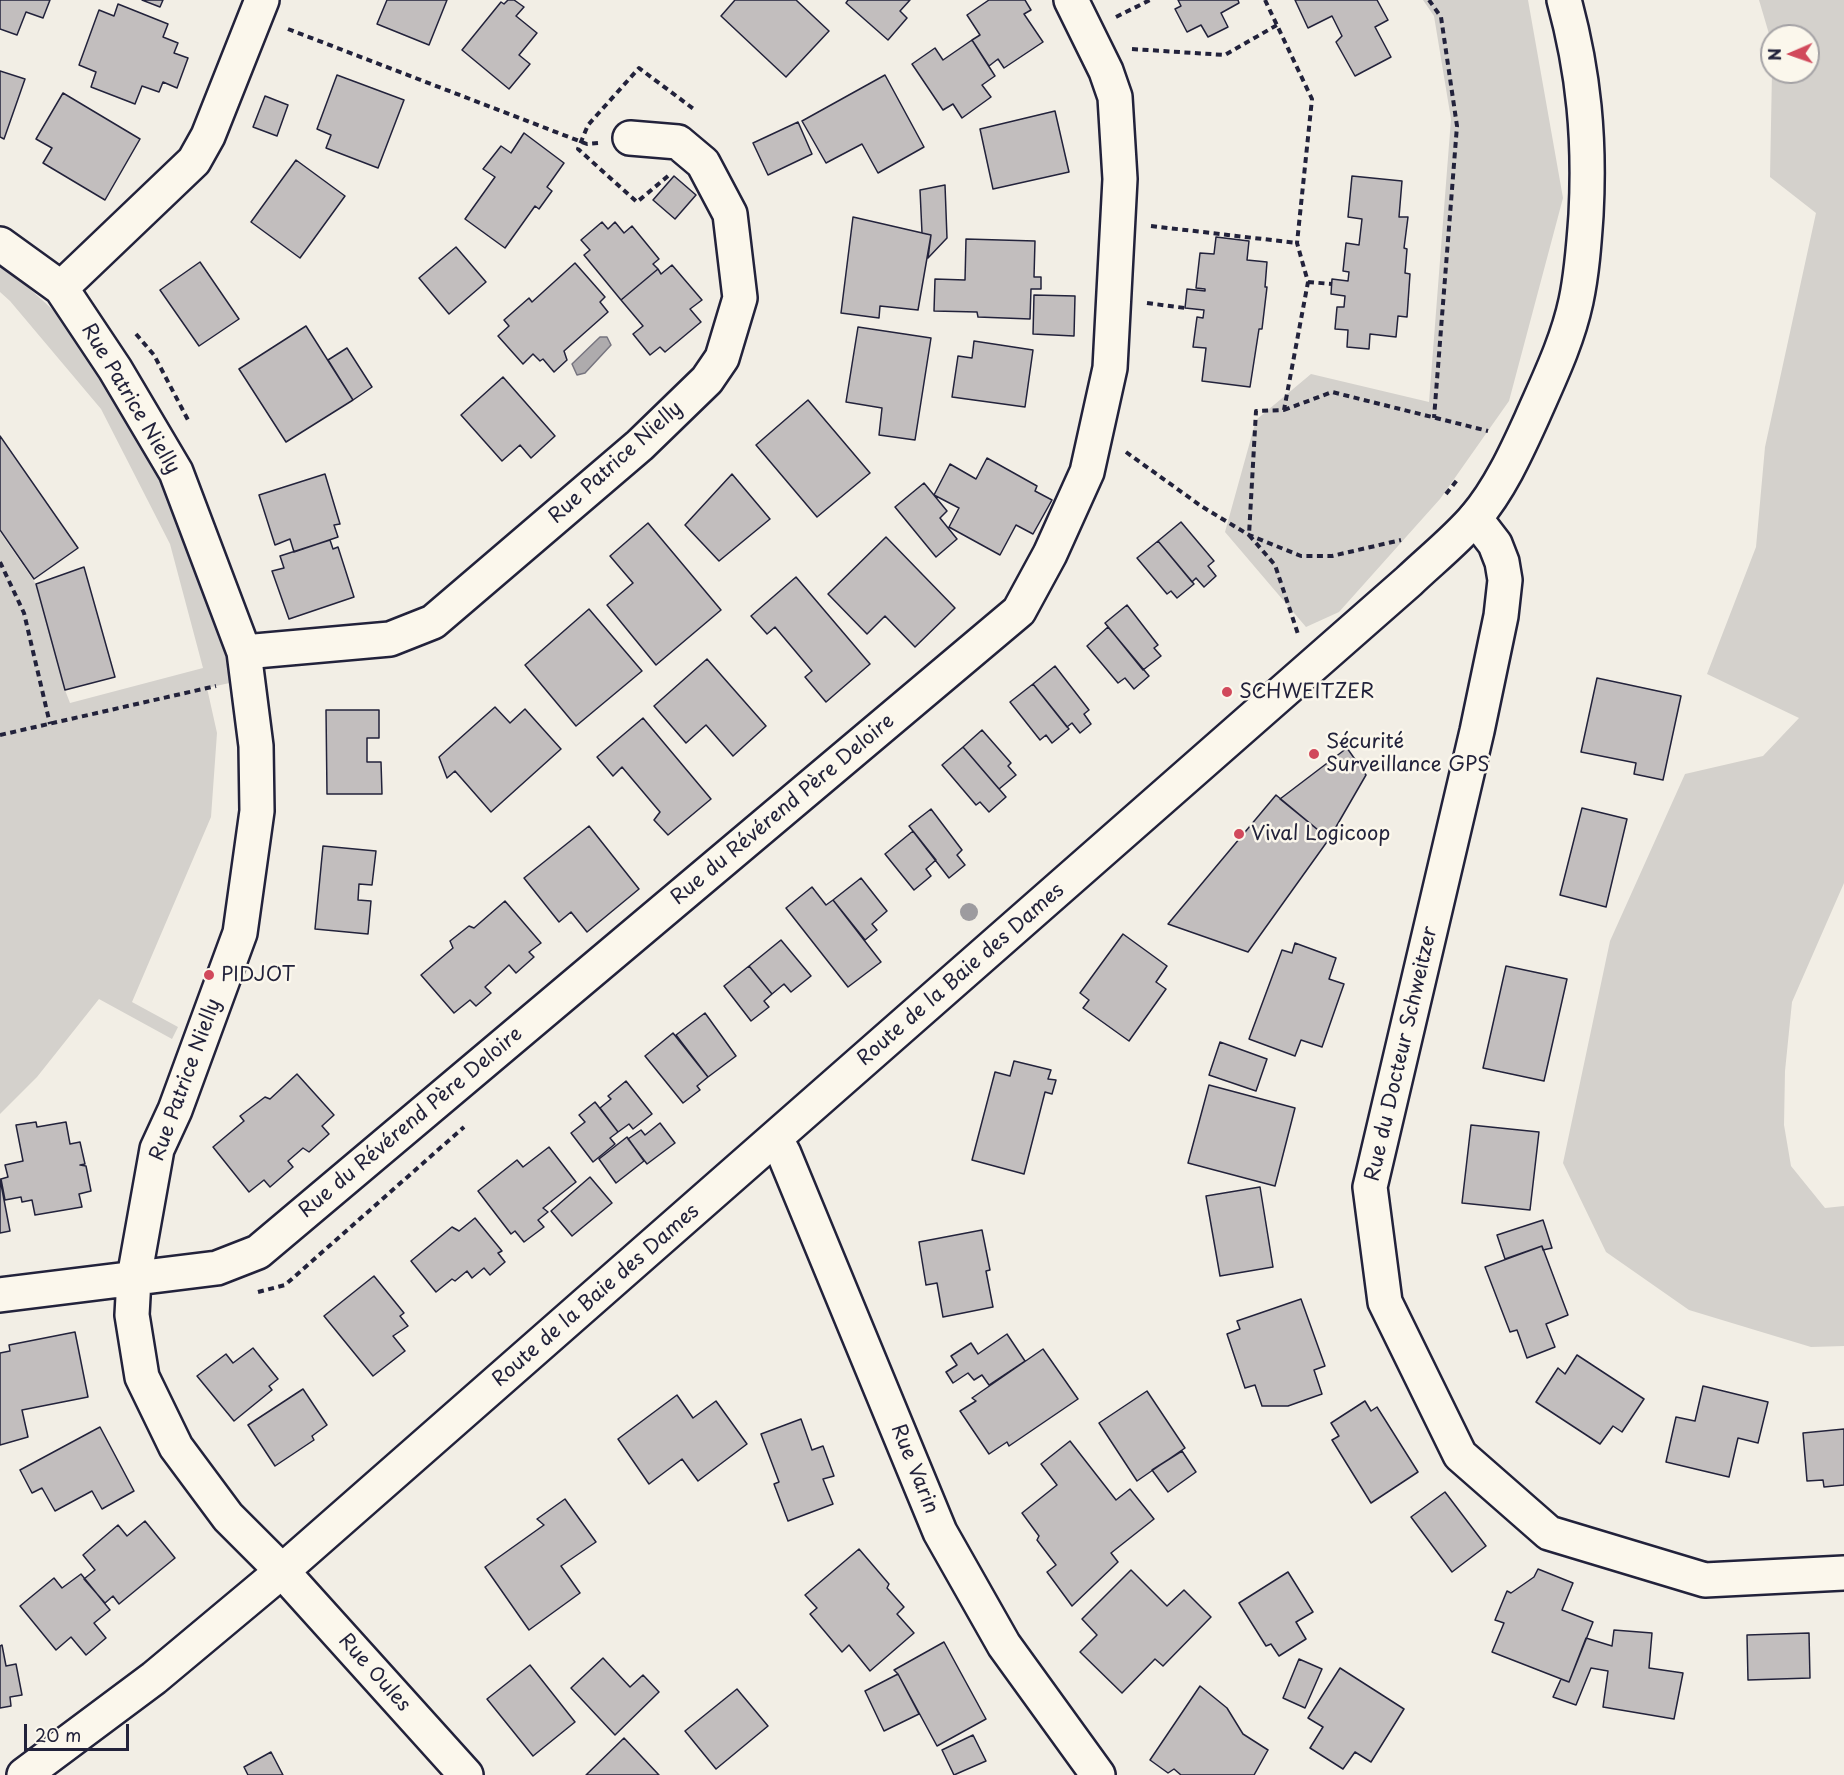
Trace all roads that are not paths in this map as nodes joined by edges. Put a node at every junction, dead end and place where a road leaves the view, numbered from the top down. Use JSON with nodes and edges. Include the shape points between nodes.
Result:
{"nodes":[{"id":1,"x":1071,"y":0,"type":"edge"},
{"id":2,"x":1564,"y":0,"type":"edge"},
{"id":3,"x":271,"y":13,"type":"edge"},
{"id":4,"x":630,"y":138,"type":"road end"},
{"id":5,"x":0,"y":244,"type":"edge"},
{"id":6,"x":61,"y":288,"type":"junction"},
{"id":7,"x":1475,"y":518,"type":"junction"},
{"id":8,"x":244,"y":652,"type":"junction"},
{"id":9,"x":776,"y":1139,"type":"junction"},
{"id":10,"x":134,"y":1278,"type":"junction"},
{"id":11,"x":0,"y":1295,"type":"edge"},
{"id":12,"x":282,"y":1571,"type":"junction"},
{"id":13,"x":1844,"y":1573,"type":"edge"},
{"id":14,"x":24,"y":1775,"type":"edge"},
{"id":15,"x":466,"y":1775,"type":"edge"},
{"id":16,"x":1098,"y":1775,"type":"edge"}],
"edges":[{"from":1,"to":10,"type":"street","name":"Rue du Révérend Père Deloire","via":[[1115,97],[1120,179],[1110,368],[1087,472],[1019,611],[258,1252],[217,1268]]},
{"from":2,"to":7,"type":"street","name":"Route de la Baie des Dames","via":[[1586,107],[1588,172],[1576,301],[1557,361],[1524,434]]},
{"from":3,"to":6,"type":"street","via":[[194,161]]},
{"from":4,"to":8,"type":"street","name":"Rue Patrice Nielly","via":[[678,142],[703,163],[730,214],[740,298],[722,358],[707,380],[631,452],[433,622],[390,639]]},
{"from":5,"to":6,"type":"street","name":"Rue Patrice Nielly"},
{"from":6,"to":8,"type":"street","name":"Rue Patrice Nielly","via":[[176,472]]},
{"from":7,"to":9,"type":"street","name":"Route de la Baie des Dames","via":[[1409,581]]},
{"from":7,"to":13,"type":"street","name":"Rue du Docteur Schweitzer","via":[[1496,543],[1503,562],[1502,615],[1370,1187],[1385,1302],[1460,1455],[1549,1533],[1705,1580]]},
{"from":8,"to":10,"type":"street","name":"Rue Patrice Nielly","via":[[256,746],[257,812],[240,933],[157,1149]]},
{"from":9,"to":12,"type":"street","name":"Route de la Baie des Dames"},
{"from":9,"to":16,"type":"street","name":"Rue Varin","via":[[940,1532],[1004,1645]]},
{"from":10,"to":11,"type":"street","name":"Rue du Révérend Père Deloire"},
{"from":10,"to":12,"type":"street","name":"Rue Patrice Nielly","via":[[132,1315],[142,1377],[176,1447],[228,1517]]},
{"from":12,"to":14,"type":"street","name":"Route de la Baie des Dames","via":[[154,1678]]},
{"from":12,"to":15,"type":"street","name":"Rue Oules"}]}
